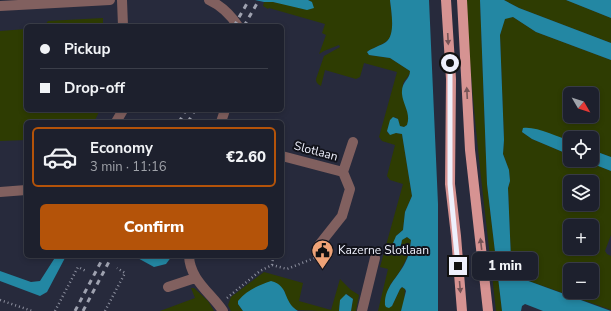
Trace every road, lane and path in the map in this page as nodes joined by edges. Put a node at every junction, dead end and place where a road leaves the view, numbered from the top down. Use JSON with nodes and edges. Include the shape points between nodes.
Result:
{"nodes":[{"id":1,"x":110,"y":0,"type":"edge"},
{"id":2,"x":122,"y":0,"type":"edge"},
{"id":3,"x":209,"y":0,"type":"edge"},
{"id":4,"x":446,"y":0,"type":"edge"},
{"id":5,"x":462,"y":0,"type":"edge"},
{"id":6,"x":0,"y":6,"type":"edge"},
{"id":7,"x":123,"y":24,"type":"edge"},
{"id":8,"x":237,"y":24,"type":"edge"},
{"id":9,"x":353,"y":142,"type":"dead end"},
{"id":10,"x":284,"y":157,"type":"edge"},
{"id":11,"x":343,"y":172,"type":"junction"},
{"id":12,"x":24,"y":190,"type":"edge"},
{"id":13,"x":0,"y":192,"type":"edge"},
{"id":14,"x":319,"y":245,"type":"dead end"},
{"id":15,"x":318,"y":256,"type":"dead end"},
{"id":16,"x":190,"y":258,"type":"edge"},
{"id":17,"x":374,"y":258,"type":"dead end"},
{"id":18,"x":273,"y":259,"type":"dead end"},
{"id":19,"x":272,"y":265,"type":"junction"},
{"id":20,"x":117,"y":268,"type":"dead end"},
{"id":21,"x":86,"y":271,"type":"dead end"},
{"id":22,"x":195,"y":278,"type":"junction"},
{"id":23,"x":168,"y":287,"type":"dead end"},
{"id":24,"x":0,"y":301,"type":"edge"},
{"id":25,"x":221,"y":308,"type":"edge"},
{"id":26,"x":32,"y":311,"type":"edge"},
{"id":27,"x":55,"y":311,"type":"edge"},
{"id":28,"x":105,"y":311,"type":"edge"},
{"id":29,"x":362,"y":311,"type":"edge"},
{"id":30,"x":462,"y":311,"type":"edge"},
{"id":31,"x":488,"y":311,"type":"edge"}],
"edges":[{"from":1,"to":6,"type":"street"},
{"from":2,"to":7,"type":"street"},
{"from":3,"to":8,"type":"street","via":[[230,14]]},
{"from":4,"to":30,"type":"main road","one_way":true,"via":[[450,79],[450,184]]},
{"from":31,"to":5,"type":"main road","one_way":true,"via":[[470,150]]},
{"from":9,"to":11,"type":"street"},
{"from":10,"to":11,"type":"street","name":"Slotlaan"},
{"from":11,"to":14,"type":"street","via":[[350,189],[342,216]]},
{"from":12,"to":13,"type":"street"},
{"from":15,"to":19,"type":"path","via":[[287,269]]},
{"from":16,"to":22,"type":"street"},
{"from":17,"to":29,"type":"street"},
{"from":18,"to":19,"type":"path"},
{"from":19,"to":25,"type":"path","via":[[260,271]]},
{"from":20,"to":28,"type":"path","via":[[125,273]]},
{"from":21,"to":27,"type":"path","via":[[78,267]]},
{"from":22,"to":23,"type":"street"},
{"from":22,"to":25,"type":"street"},
{"from":24,"to":26,"type":"path"}]}
